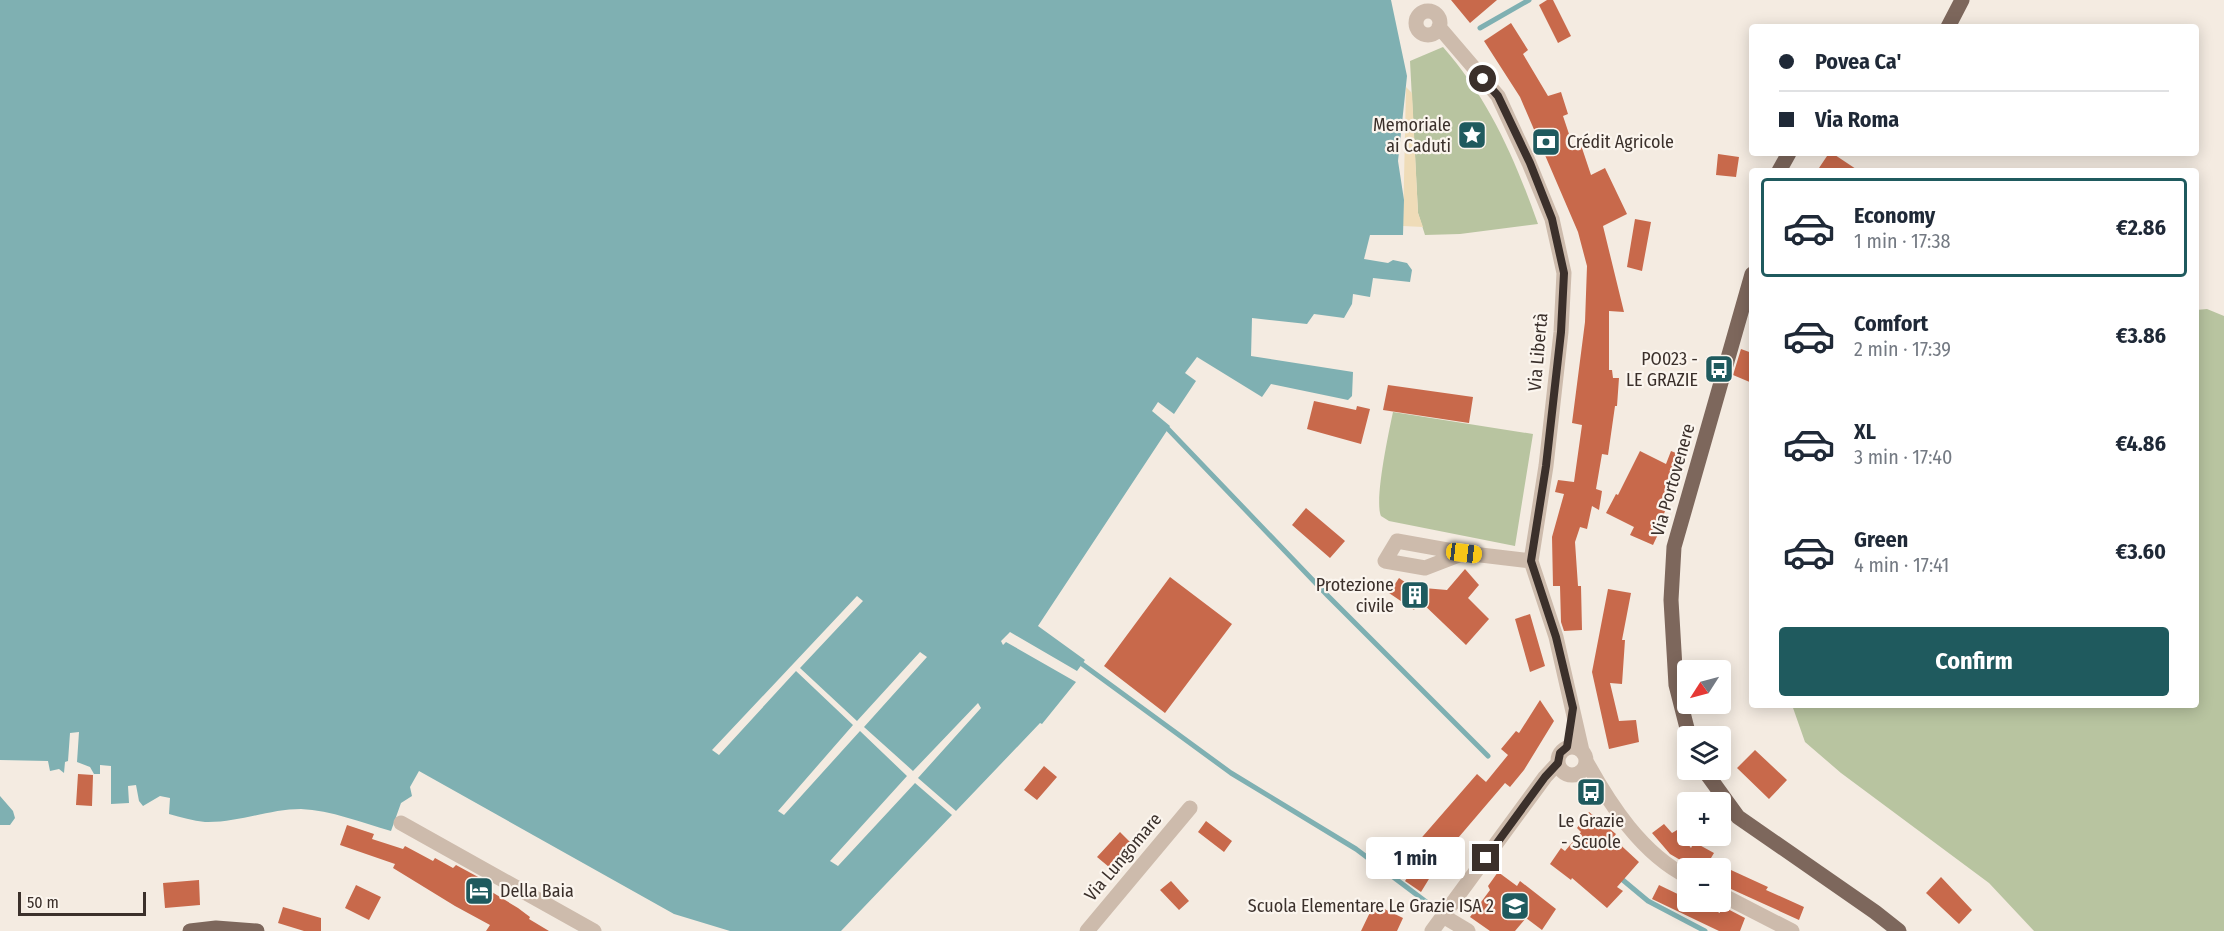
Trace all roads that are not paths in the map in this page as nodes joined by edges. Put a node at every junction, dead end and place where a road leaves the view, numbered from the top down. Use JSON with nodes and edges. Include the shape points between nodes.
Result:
{"nodes":[{"id":1,"x":1962,"y":0,"type":"edge"},
{"id":2,"x":1420,"y":6,"type":"edge"},
{"id":3,"x":1950,"y":24,"type":"edge"},
{"id":4,"x":1749,"y":284,"type":"edge"},
{"id":5,"x":1464,"y":553,"type":"dead end"},
{"id":6,"x":1531,"y":561,"type":"junction"},
{"id":7,"x":1686,"y":726,"type":"edge"},
{"id":8,"x":1578,"y":753,"type":"junction"},
{"id":9,"x":1566,"y":770,"type":"junction"},
{"id":10,"x":1711,"y":780,"type":"edge"},
{"id":11,"x":1607,"y":799,"type":"junction"},
{"id":12,"x":1190,"y":808,"type":"dead end"},
{"id":13,"x":401,"y":823,"type":"dead end"},
{"id":14,"x":1677,"y":872,"type":"edge"},
{"id":15,"x":1731,"y":900,"type":"edge"},
{"id":16,"x":1443,"y":916,"type":"junction"},
{"id":17,"x":190,"y":931,"type":"edge"},
{"id":18,"x":257,"y":931,"type":"edge"},
{"id":19,"x":594,"y":931,"type":"edge"},
{"id":20,"x":1087,"y":931,"type":"edge"},
{"id":21,"x":1432,"y":931,"type":"edge"},
{"id":22,"x":1467,"y":931,"type":"edge"},
{"id":23,"x":1792,"y":931,"type":"edge"},
{"id":24,"x":1899,"y":931,"type":"edge"}],
"edges":[{"from":1,"to":3,"type":"main road"},
{"from":2,"to":6,"type":"street","name":"Via Libertà","via":[[1436,13],[1439,27],[1498,96],[1552,219],[1564,273],[1546,466]]},
{"from":4,"to":7,"type":"main road","name":"Via Portovenere","via":[[1674,547],[1671,600],[1676,685]]},
{"from":5,"to":6,"type":"street"},
{"from":6,"to":8,"type":"street","name":"Via Libertà","via":[[1556,637],[1573,708]]},
{"from":8,"to":9,"type":"street","via":[[1583,770]]},
{"from":8,"to":9,"type":"street","via":[[1560,753]]},
{"from":8,"to":11,"type":"street","name":"Via Libertà"},
{"from":9,"to":11,"type":"street","name":"Via Libertà"},
{"from":9,"to":16,"type":"street","via":[[1545,777]]},
{"from":10,"to":24,"type":"main road","via":[[1738,817]]},
{"from":11,"to":14,"type":"street","name":"Via Libertà","via":[[1648,847]]},
{"from":12,"to":20,"type":"street","name":"Via Lungomare"},
{"from":13,"to":19,"type":"street"},
{"from":15,"to":23,"type":"street"},
{"from":16,"to":21,"type":"street"},
{"from":16,"to":22,"type":"street"},
{"from":17,"to":18,"type":"main road"}]}
